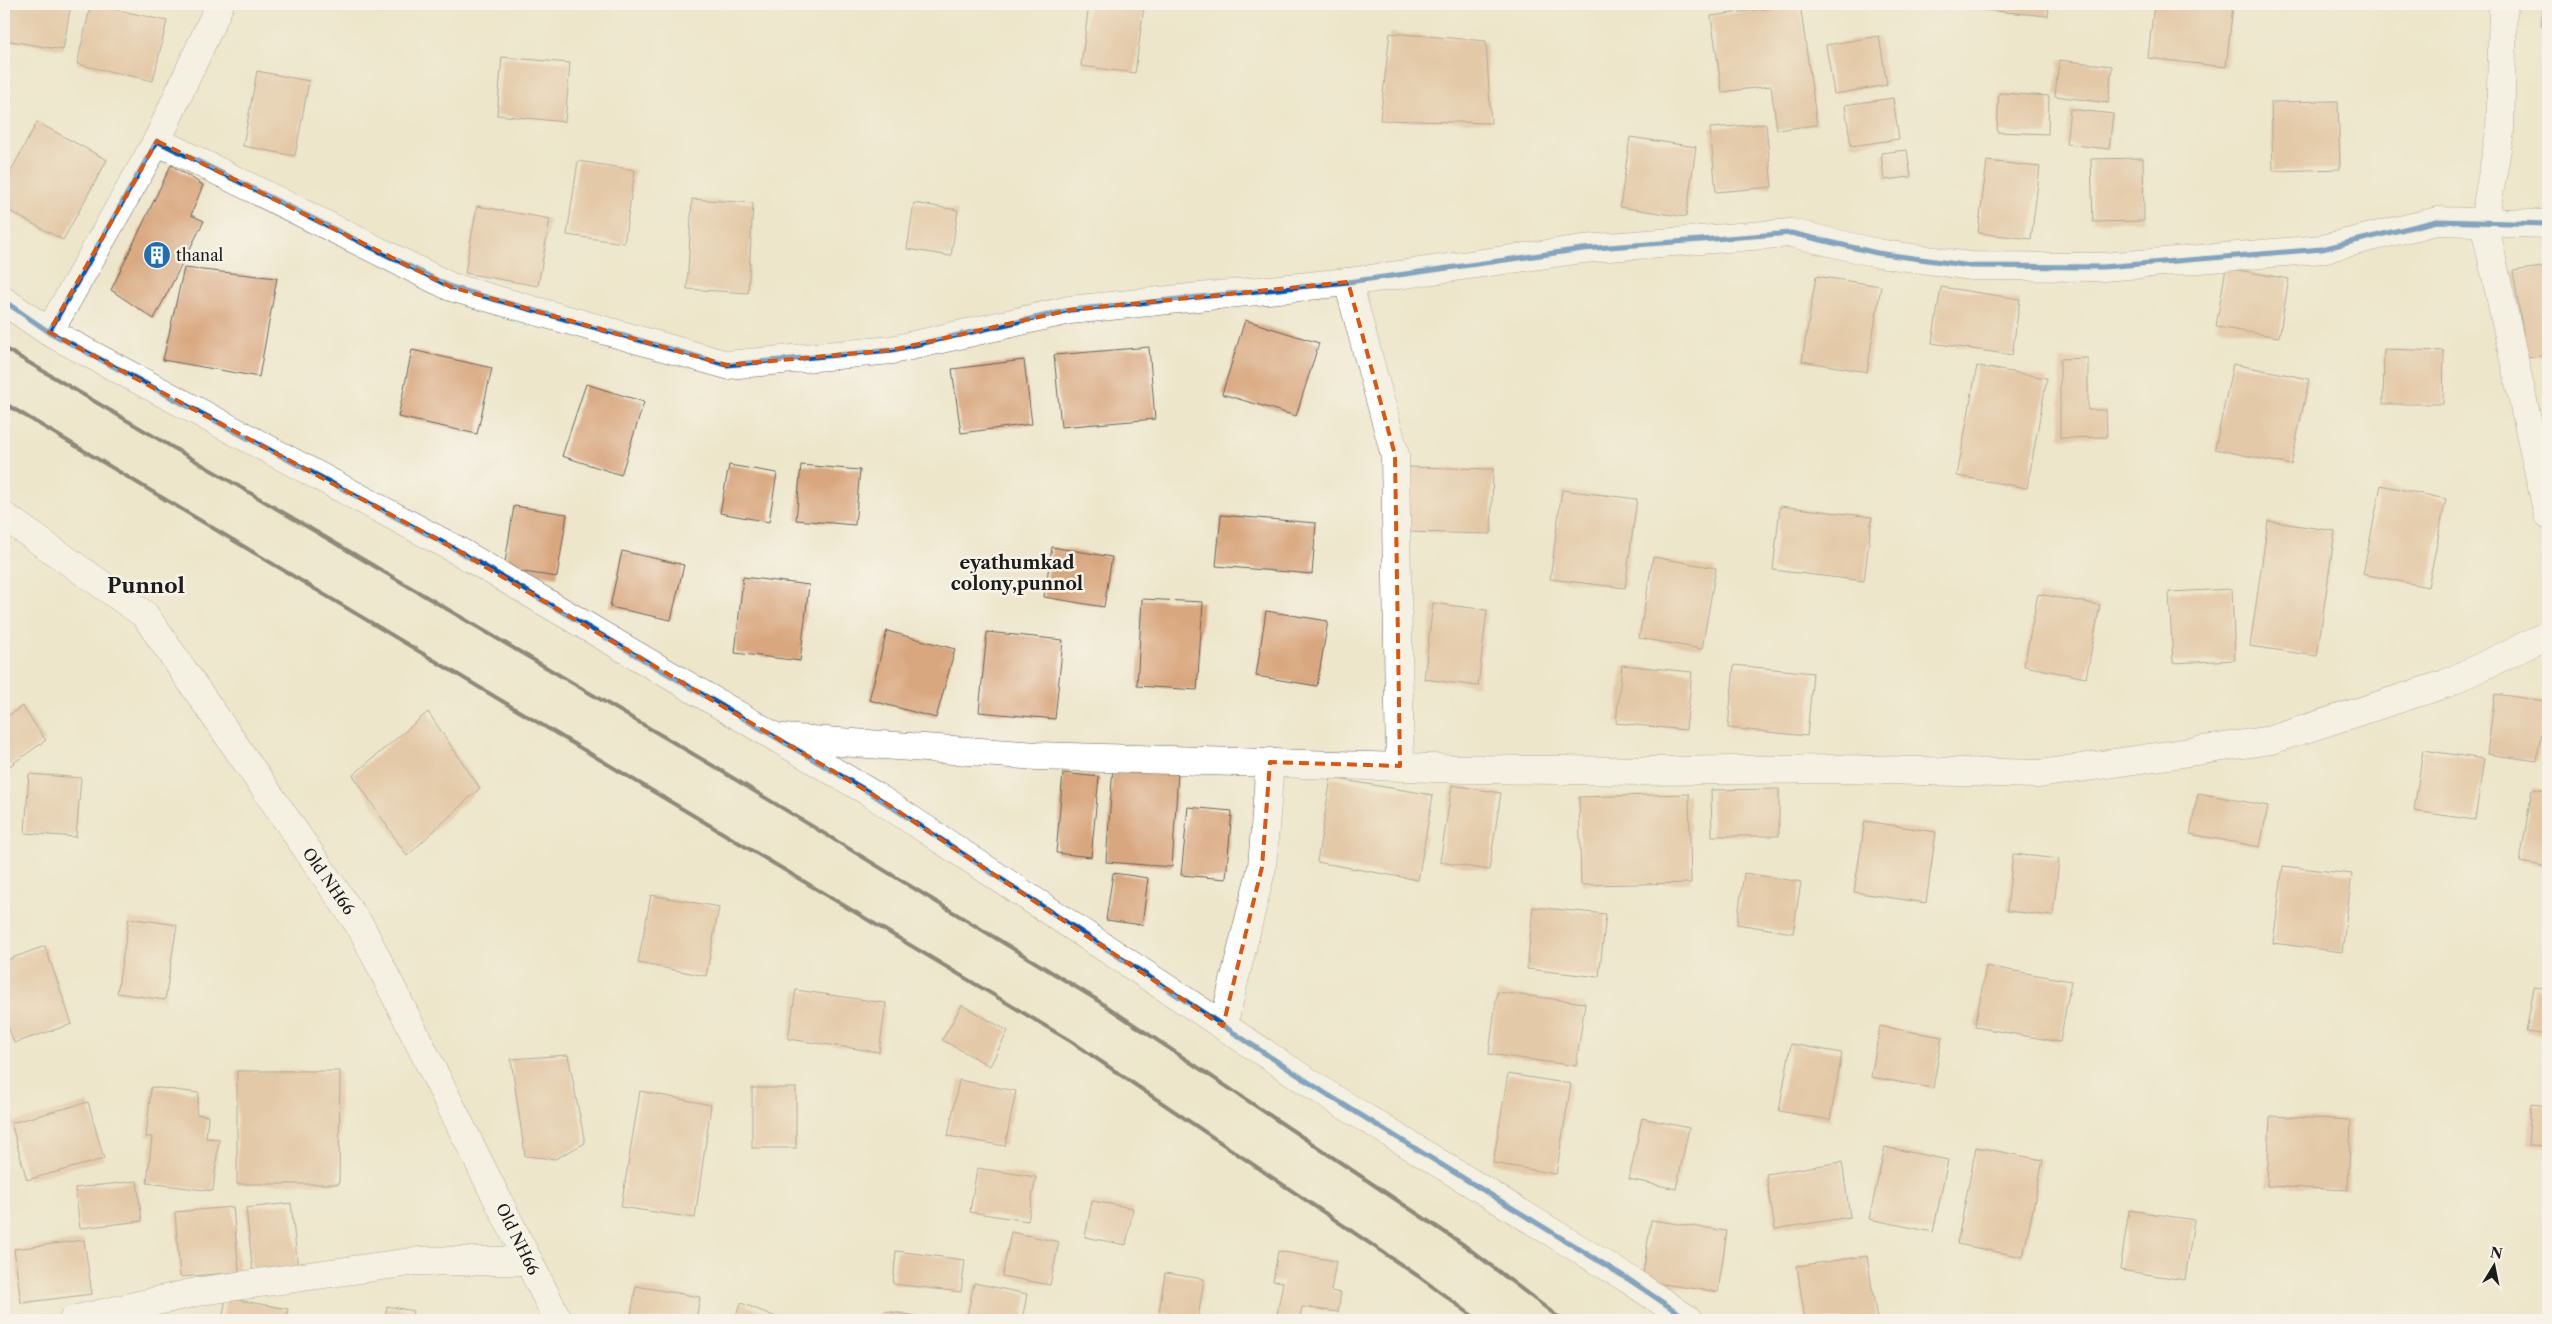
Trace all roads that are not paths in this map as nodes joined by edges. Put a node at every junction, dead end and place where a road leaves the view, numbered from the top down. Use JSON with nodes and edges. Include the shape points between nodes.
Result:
{"nodes":[{"id":1,"x":220,"y":4,"type":"edge"},
{"id":2,"x":2503,"y":4,"type":"edge"},
{"id":3,"x":157,"y":141,"type":"junction"},
{"id":4,"x":2484,"y":222,"type":"junction"},
{"id":5,"x":2548,"y":224,"type":"edge"},
{"id":6,"x":1348,"y":282,"type":"junction"},
{"id":7,"x":4,"y":301,"type":"edge"},
{"id":8,"x":49,"y":332,"type":"junction"},
{"id":9,"x":4,"y":516,"type":"edge"},
{"id":10,"x":2548,"y":516,"type":"edge"},
{"id":11,"x":2548,"y":635,"type":"edge"},
{"id":12,"x":776,"y":738,"type":"junction"},
{"id":13,"x":1270,"y":762,"type":"junction"},
{"id":14,"x":1400,"y":766,"type":"junction"},
{"id":15,"x":1223,"y":1026,"type":"junction"},
{"id":16,"x":529,"y":1261,"type":"junction"},
{"id":17,"x":73,"y":1320,"type":"edge"},
{"id":18,"x":558,"y":1320,"type":"edge"},
{"id":19,"x":1689,"y":1320,"type":"edge"}],
"edges":[{"from":1,"to":3,"type":"street"},
{"from":2,"to":4,"type":"street","via":[[2500,132]]},
{"from":3,"to":6,"type":"street","via":[[451,287],[727,365],[892,350],[1070,310]]},
{"from":3,"to":8,"type":"street"},
{"from":4,"to":5,"type":"street"},
{"from":4,"to":6,"type":"street","via":[[2437,221],[2322,249],[2103,267],[1971,266],[1877,252],[1792,233],[1583,249]]},
{"from":4,"to":10,"type":"street"},
{"from":6,"to":14,"type":"street","via":[[1395,455]]},
{"from":7,"to":8,"type":"street"},
{"from":8,"to":12,"type":"street","via":[[455,549]]},
{"from":9,"to":16,"type":"street","name":"Old NH66","via":[[145,615],[362,929]]},
{"from":11,"to":14,"type":"street","via":[[2445,684],[2271,740],[2040,774],[1841,769],[1643,772]]},
{"from":12,"to":13,"type":"street","via":[[1037,756]]},
{"from":12,"to":15,"type":"street","via":[[872,794]]},
{"from":13,"to":14,"type":"street"},
{"from":13,"to":15,"type":"street","via":[[1262,867]]},
{"from":15,"to":19,"type":"street","via":[[1328,1096],[1628,1279]]},
{"from":16,"to":17,"type":"street","via":[[418,1261],[201,1291]]},
{"from":16,"to":18,"type":"street","name":"Old NH66"}]}
